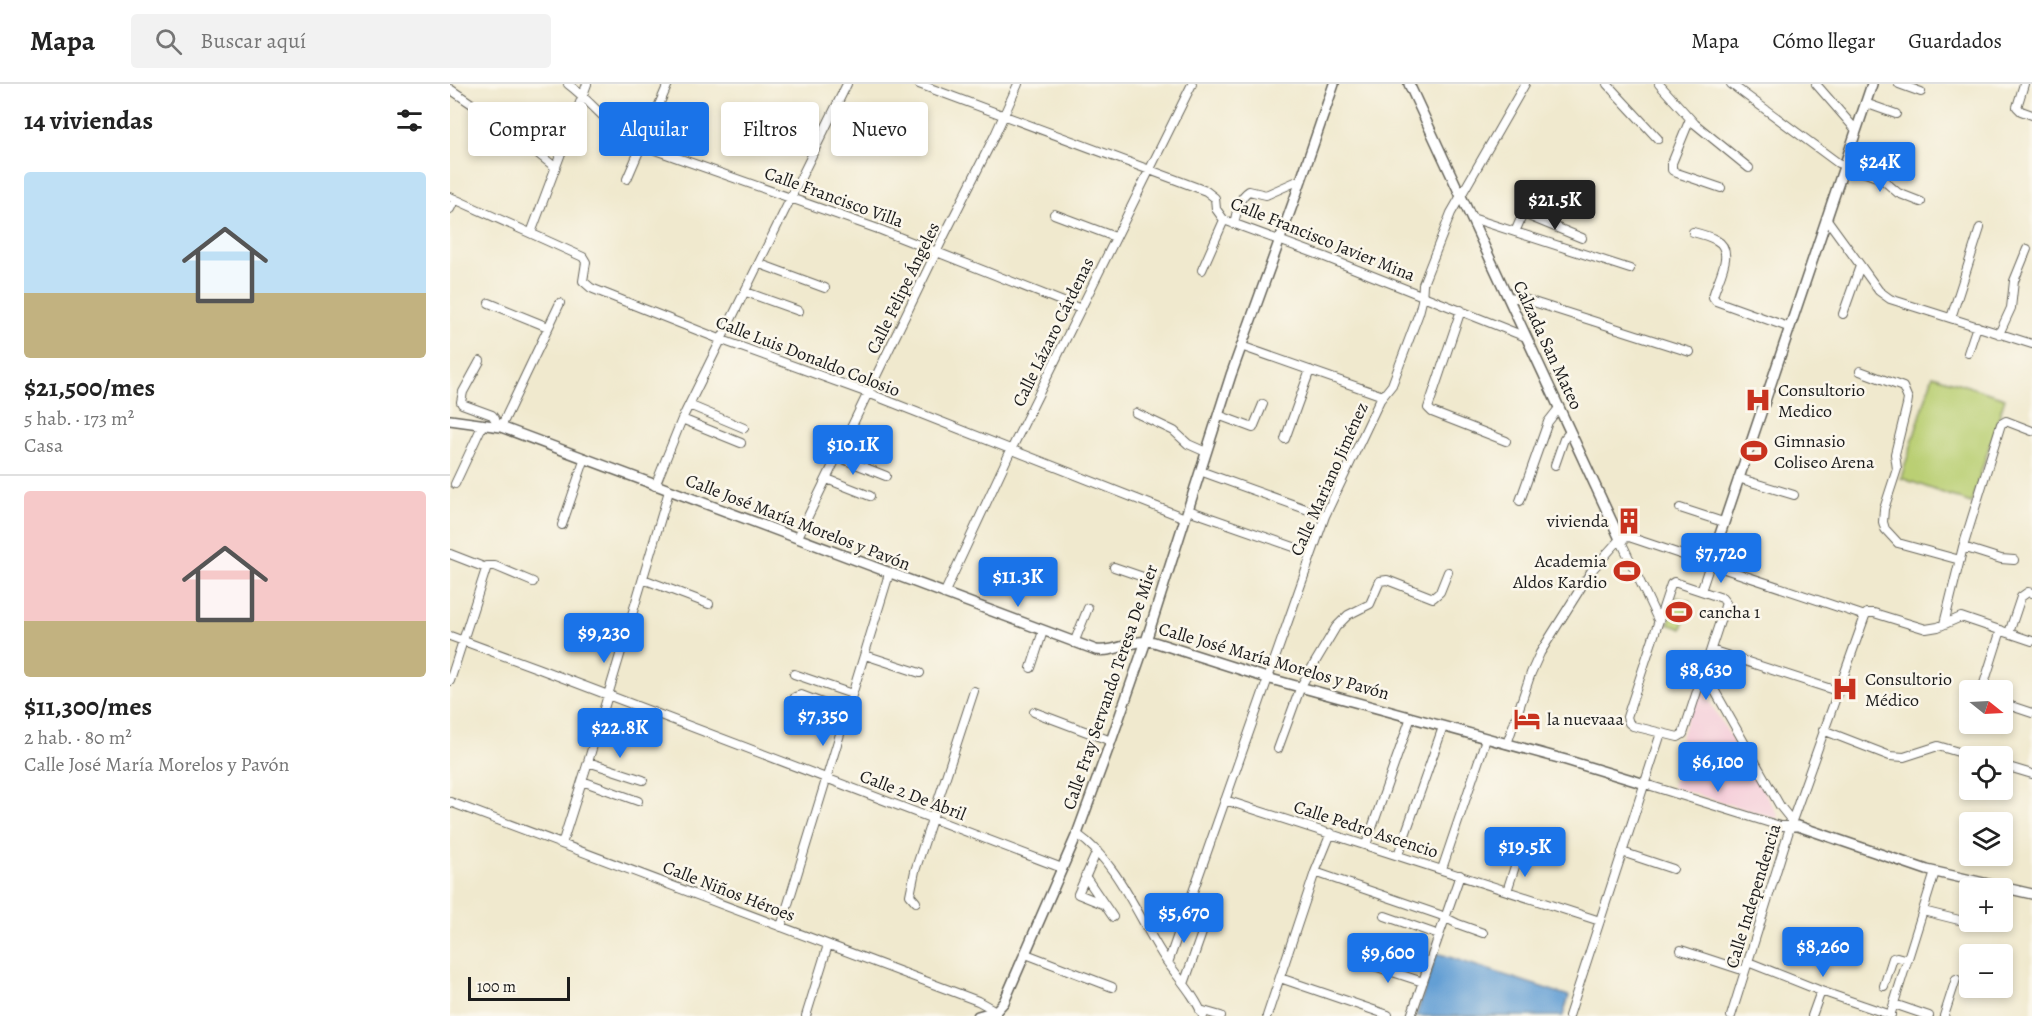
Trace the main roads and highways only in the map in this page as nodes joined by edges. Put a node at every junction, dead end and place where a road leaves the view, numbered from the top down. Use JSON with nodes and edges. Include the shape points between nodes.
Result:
{"nodes":[{"id":1,"x":1334,"y":84,"type":"edge"},
{"id":2,"x":1409,"y":84,"type":"edge"},
{"id":3,"x":1872,"y":84,"type":"edge"},
{"id":4,"x":450,"y":420,"type":"edge"},
{"id":5,"x":1620,"y":539,"type":"road end"},
{"id":6,"x":1710,"y":564,"type":"road end"},
{"id":7,"x":1146,"y":641,"type":"junction"},
{"id":8,"x":1645,"y":784,"type":"road end"},
{"id":9,"x":1791,"y":823,"type":"road end"},
{"id":10,"x":2032,"y":894,"type":"edge"},
{"id":11,"x":996,"y":1014,"type":"edge"},
{"id":12,"x":978,"y":1016,"type":"edge"}],
"edges":[{"from":1,"to":7,"type":"main road","name":"Calle Fray Servando Teresa De Mier","via":[[1161,583]]},
{"from":2,"to":5,"type":"main road","name":"Calzada San Mateo"},
{"from":3,"to":6,"type":"main road"},
{"from":4,"to":7,"type":"main road","name":"Calle José María Morelos y Pavón","via":[[499,427],[1096,650],[1108,651]]},
{"from":7,"to":8,"type":"main road","name":"Calle José María Morelos y Pavón"},
{"from":7,"to":11,"type":"main road","name":"Calle Fray Servando Teresa De Mier","via":[[1077,834]]},
{"from":9,"to":10,"type":"main road","via":[[1935,872]]},
{"from":11,"to":12,"type":"main road"}]}
